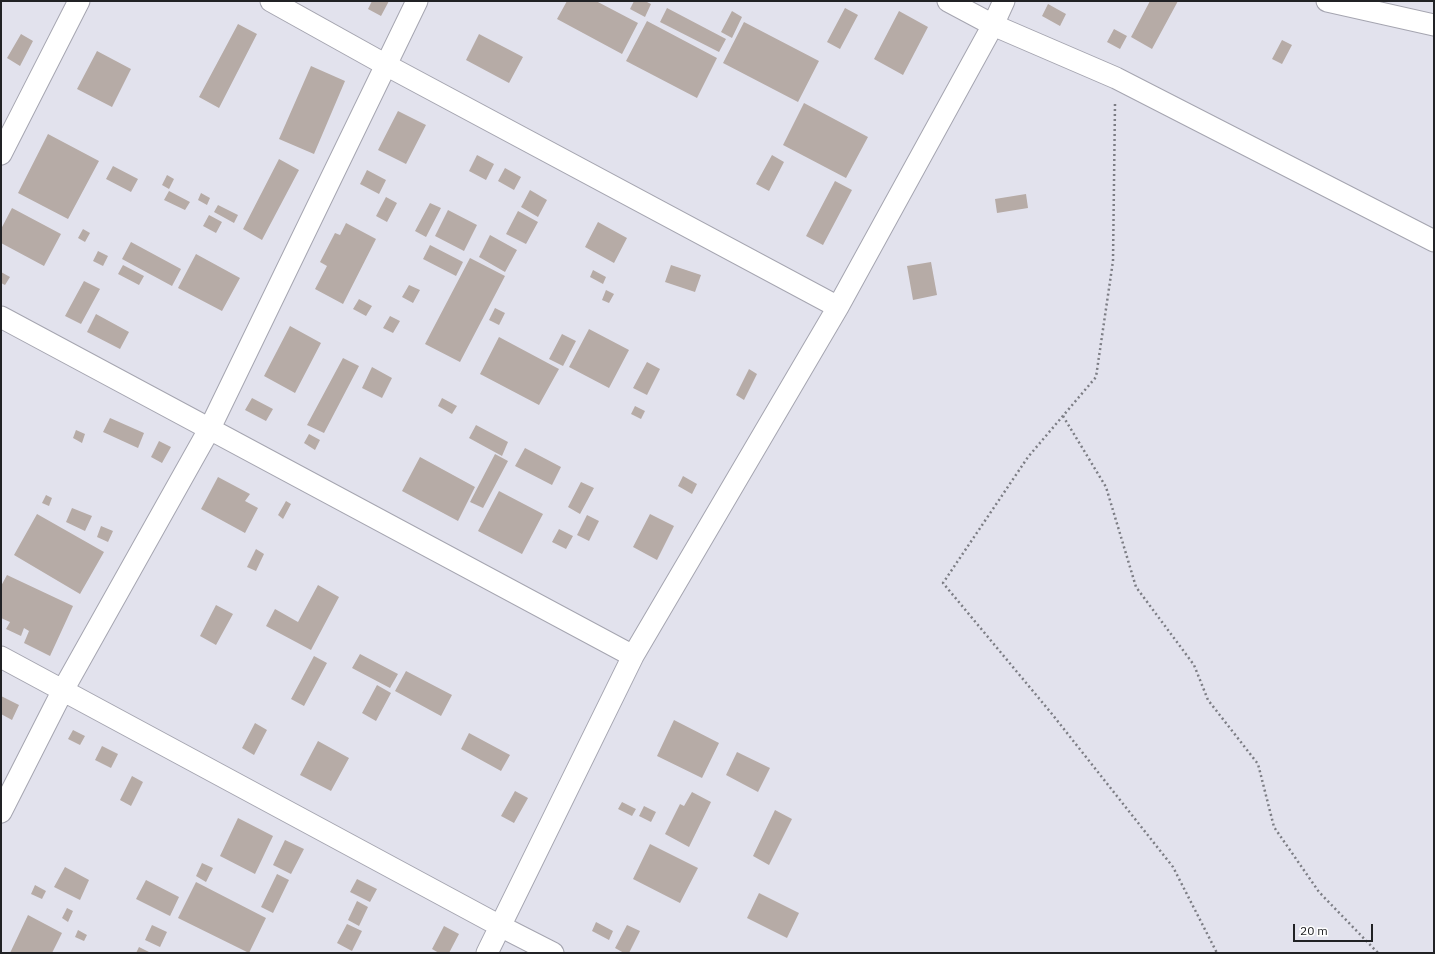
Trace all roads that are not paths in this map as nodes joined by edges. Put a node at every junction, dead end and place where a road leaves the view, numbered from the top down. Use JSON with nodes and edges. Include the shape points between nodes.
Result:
{"nodes":[{"id":1,"x":79,"y":1,"type":"edge"},
{"id":2,"x":271,"y":1,"type":"edge"},
{"id":3,"x":417,"y":1,"type":"edge"},
{"id":4,"x":948,"y":1,"type":"edge"},
{"id":5,"x":1004,"y":1,"type":"edge"},
{"id":6,"x":1327,"y":1,"type":"edge"},
{"id":7,"x":1434,"y":25,"type":"edge"},
{"id":8,"x":994,"y":26,"type":"junction"},
{"id":9,"x":386,"y":65,"type":"junction"},
{"id":10,"x":1,"y":154,"type":"edge"},
{"id":11,"x":1434,"y":241,"type":"edge"},
{"id":12,"x":838,"y":306,"type":"junction"},
{"id":13,"x":1,"y":317,"type":"edge"},
{"id":14,"x":210,"y":428,"type":"junction"},
{"id":15,"x":633,"y":656,"type":"junction"},
{"id":16,"x":1,"y":657,"type":"edge"},
{"id":17,"x":63,"y":690,"type":"junction"},
{"id":18,"x":1,"y":812,"type":"edge"},
{"id":19,"x":500,"y":926,"type":"junction"},
{"id":20,"x":487,"y":953,"type":"edge"},
{"id":21,"x":553,"y":953,"type":"edge"}],
"edges":[{"from":1,"to":10,"type":"street"},
{"from":2,"to":9,"type":"street"},
{"from":3,"to":9,"type":"street"},
{"from":4,"to":8,"type":"street"},
{"from":5,"to":8,"type":"street"},
{"from":6,"to":7,"type":"street"},
{"from":8,"to":11,"type":"street","via":[[1116,78]]},
{"from":8,"to":12,"type":"street"},
{"from":9,"to":12,"type":"street"},
{"from":9,"to":14,"type":"street"},
{"from":12,"to":15,"type":"street"},
{"from":13,"to":14,"type":"street"},
{"from":14,"to":15,"type":"street"},
{"from":14,"to":17,"type":"street"},
{"from":15,"to":19,"type":"street"},
{"from":16,"to":17,"type":"street"},
{"from":17,"to":18,"type":"street"},
{"from":17,"to":19,"type":"street"},
{"from":19,"to":20,"type":"street"},
{"from":19,"to":21,"type":"street"}]}
